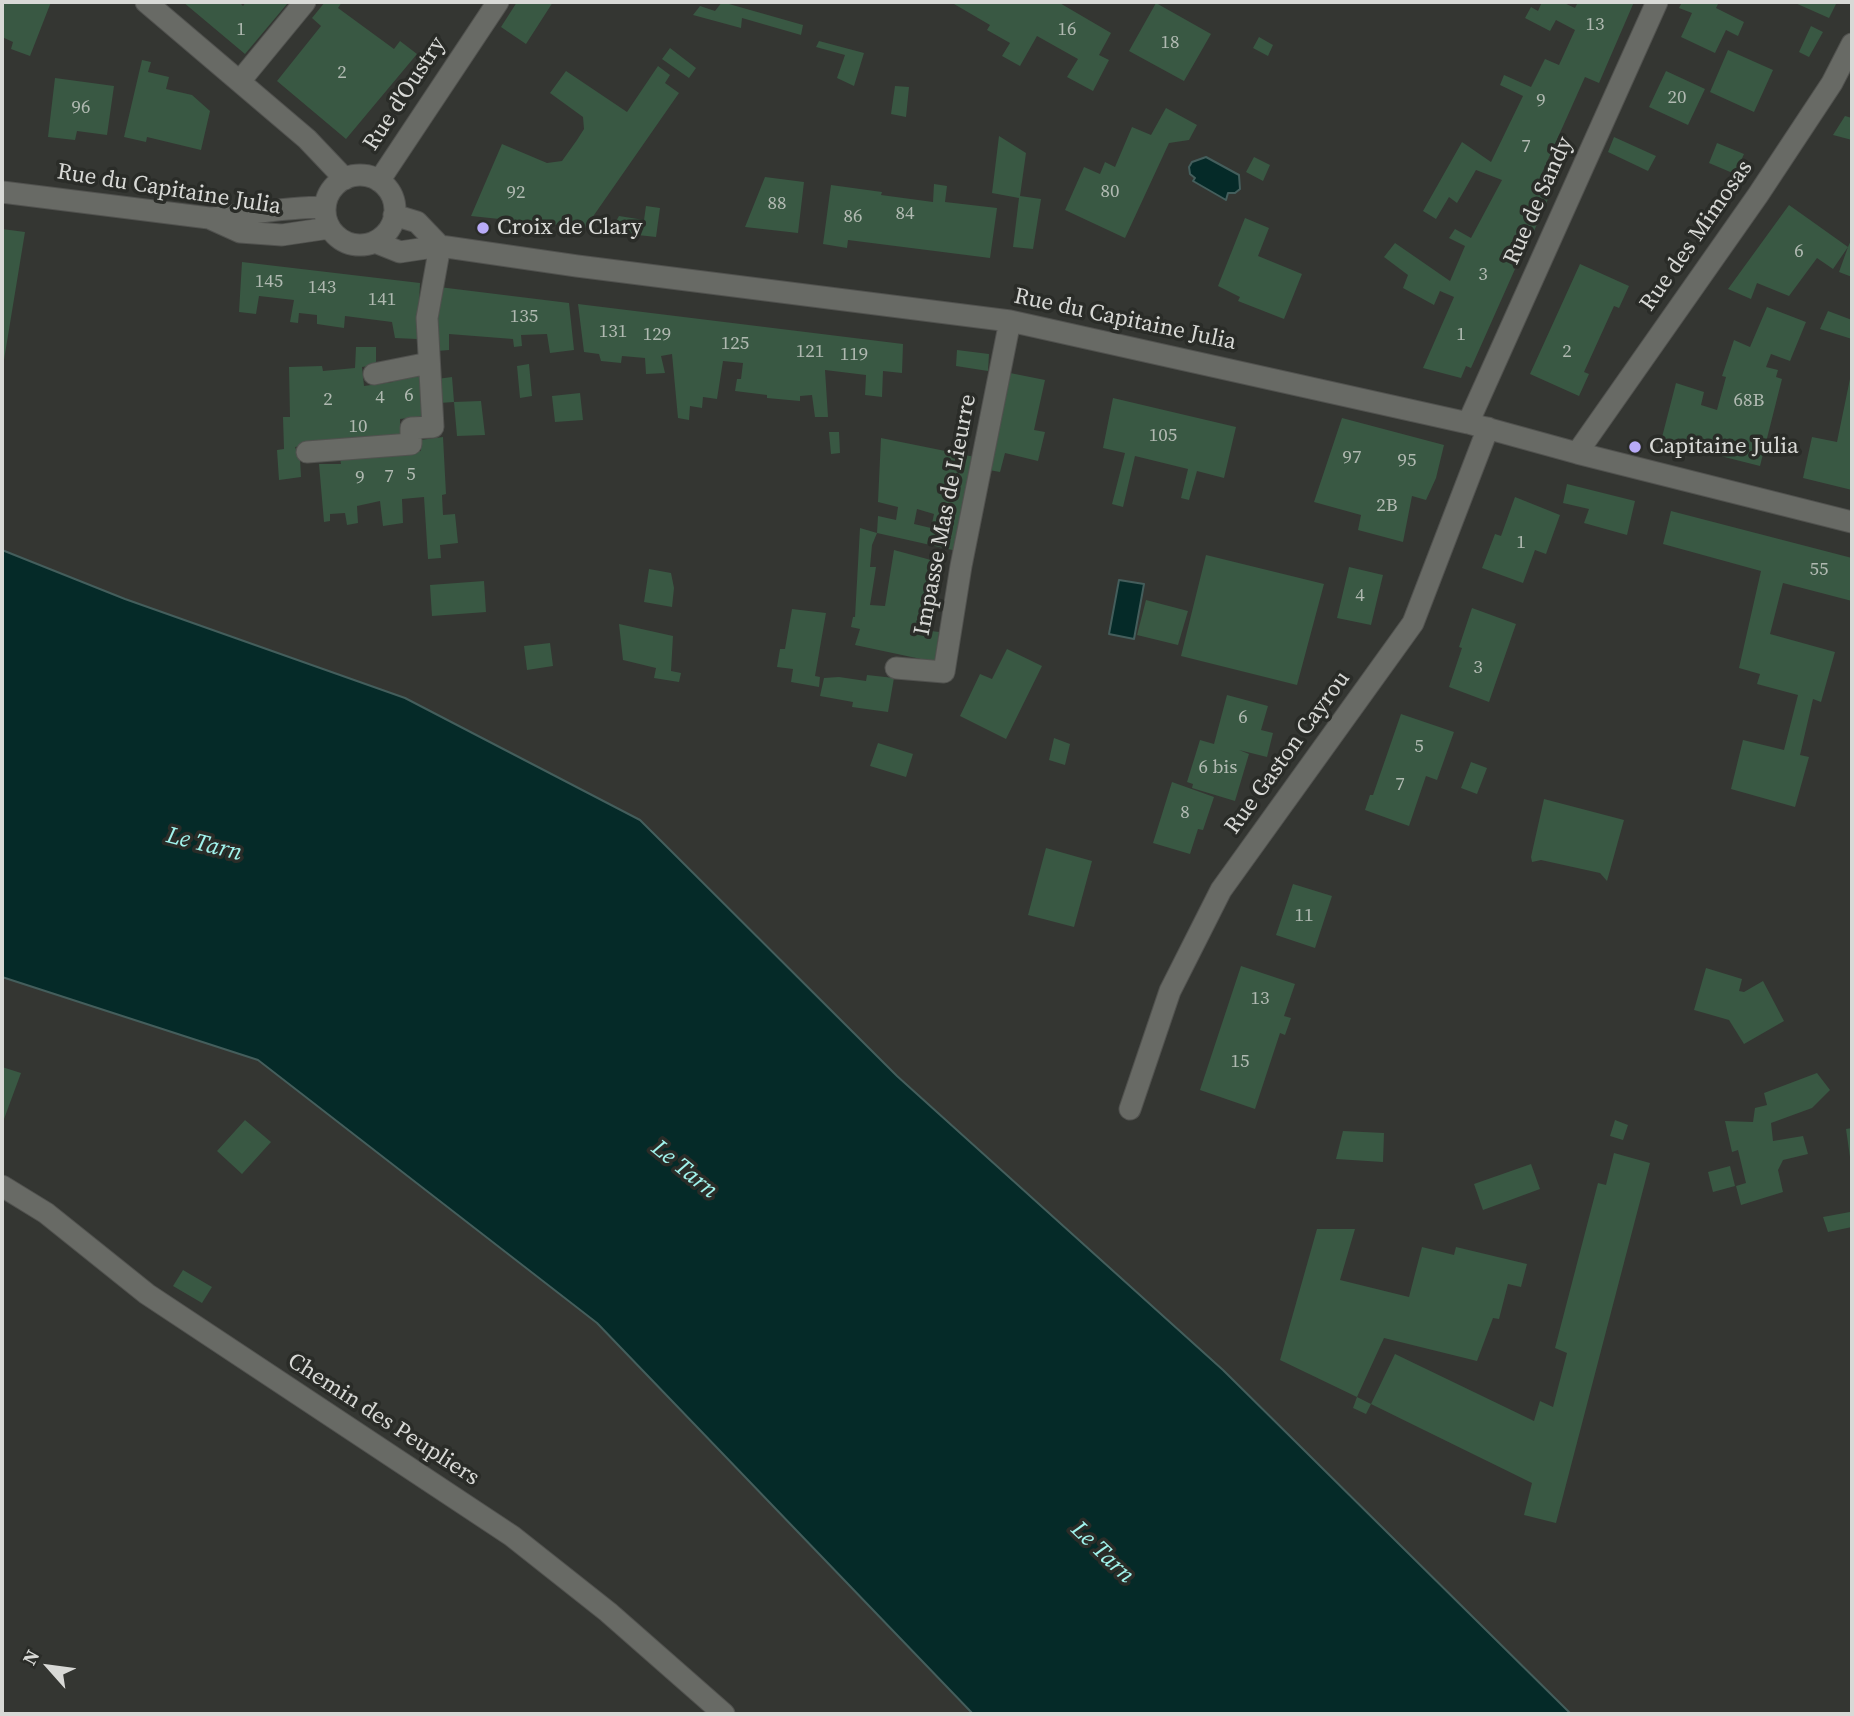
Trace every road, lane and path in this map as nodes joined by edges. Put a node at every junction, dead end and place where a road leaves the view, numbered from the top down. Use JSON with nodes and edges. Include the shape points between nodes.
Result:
{"nodes":[{"id":1,"x":146,"y":2,"type":"edge"},
{"id":2,"x":305,"y":2,"type":"edge"},
{"id":3,"x":498,"y":2,"type":"edge"},
{"id":4,"x":1657,"y":2,"type":"edge"},
{"id":5,"x":1852,"y":44,"type":"edge"},
{"id":6,"x":240,"y":81,"type":"junction"},
{"id":7,"x":345,"y":178,"type":"junction"},
{"id":8,"x":379,"y":181,"type":"junction"},
{"id":9,"x":2,"y":192,"type":"edge"},
{"id":10,"x":324,"y":207,"type":"junction"},
{"id":11,"x":394,"y":215,"type":"junction"},
{"id":12,"x":209,"y":218,"type":"junction"},
{"id":13,"x":329,"y":228,"type":"junction"},
{"id":14,"x":375,"y":242,"type":"junction"},
{"id":15,"x":439,"y":246,"type":"junction"},
{"id":16,"x":1010,"y":321,"type":"junction"},
{"id":17,"x":429,"y":363,"type":"junction"},
{"id":18,"x":374,"y":374,"type":"dead end"},
{"id":19,"x":1478,"y":425,"type":"junction"},
{"id":20,"x":307,"y":452,"type":"dead end"},
{"id":21,"x":1577,"y":453,"type":"junction"},
{"id":22,"x":1852,"y":522,"type":"edge"},
{"id":23,"x":896,"y":668,"type":"dead end"},
{"id":24,"x":1130,"y":1109,"type":"dead end"},
{"id":25,"x":2,"y":1185,"type":"edge"},
{"id":26,"x":724,"y":1714,"type":"edge"}],
"edges":[{"from":1,"to":6,"type":"street"},
{"from":2,"to":6,"type":"street"},
{"from":3,"to":8,"type":"street","name":"Rue d'Oustry"},
{"from":4,"to":19,"type":"street","name":"Rue de Sandy"},
{"from":5,"to":21,"type":"street","name":"Rue des Mimosas","via":[[1832,83],[1758,195]]},
{"from":6,"to":7,"type":"street"},
{"from":7,"to":8,"type":"street","via":[[362,175]]},
{"from":7,"to":10,"type":"street","via":[[334,185]]},
{"from":8,"to":11,"type":"street","via":[[392,196]]},
{"from":9,"to":12,"type":"street","name":"Rue du Capitaine Julia"},
{"from":10,"to":12,"type":"street"},
{"from":10,"to":13,"type":"street"},
{"from":11,"to":14,"type":"street"},
{"from":11,"to":15,"type":"street","via":[[416,222]]},
{"from":12,"to":13,"type":"street","name":"Rue du Capitaine Julia","via":[[240,232],[282,235]]},
{"from":13,"to":14,"type":"street","name":"Rue du Capitaine Julia","via":[[344,242]]},
{"from":14,"to":15,"type":"street","name":"Rue du Capitaine Julia","via":[[400,252]]},
{"from":15,"to":16,"type":"street","name":"Rue du Capitaine Julia"},
{"from":15,"to":17,"type":"street","via":[[427,318]]},
{"from":16,"to":19,"type":"street","name":"Rue du Capitaine Julia"},
{"from":16,"to":23,"type":"street","name":"Impasse Mas de Lieurre","via":[[944,672]]},
{"from":17,"to":18,"type":"street"},
{"from":17,"to":20,"type":"street","via":[[433,427],[411,428],[411,444]]},
{"from":19,"to":21,"type":"street","name":"Rue du Capitaine Julia"},
{"from":19,"to":24,"type":"street","name":"Rue Gaston Cayrou","via":[[1413,624],[1221,890],[1170,991]]},
{"from":21,"to":22,"type":"street","name":"Rue du Capitaine Julia"},
{"from":25,"to":26,"type":"street","name":"Chemin des Peupliers","via":[[46,1213],[147,1294],[512,1536],[608,1612]]}]}
